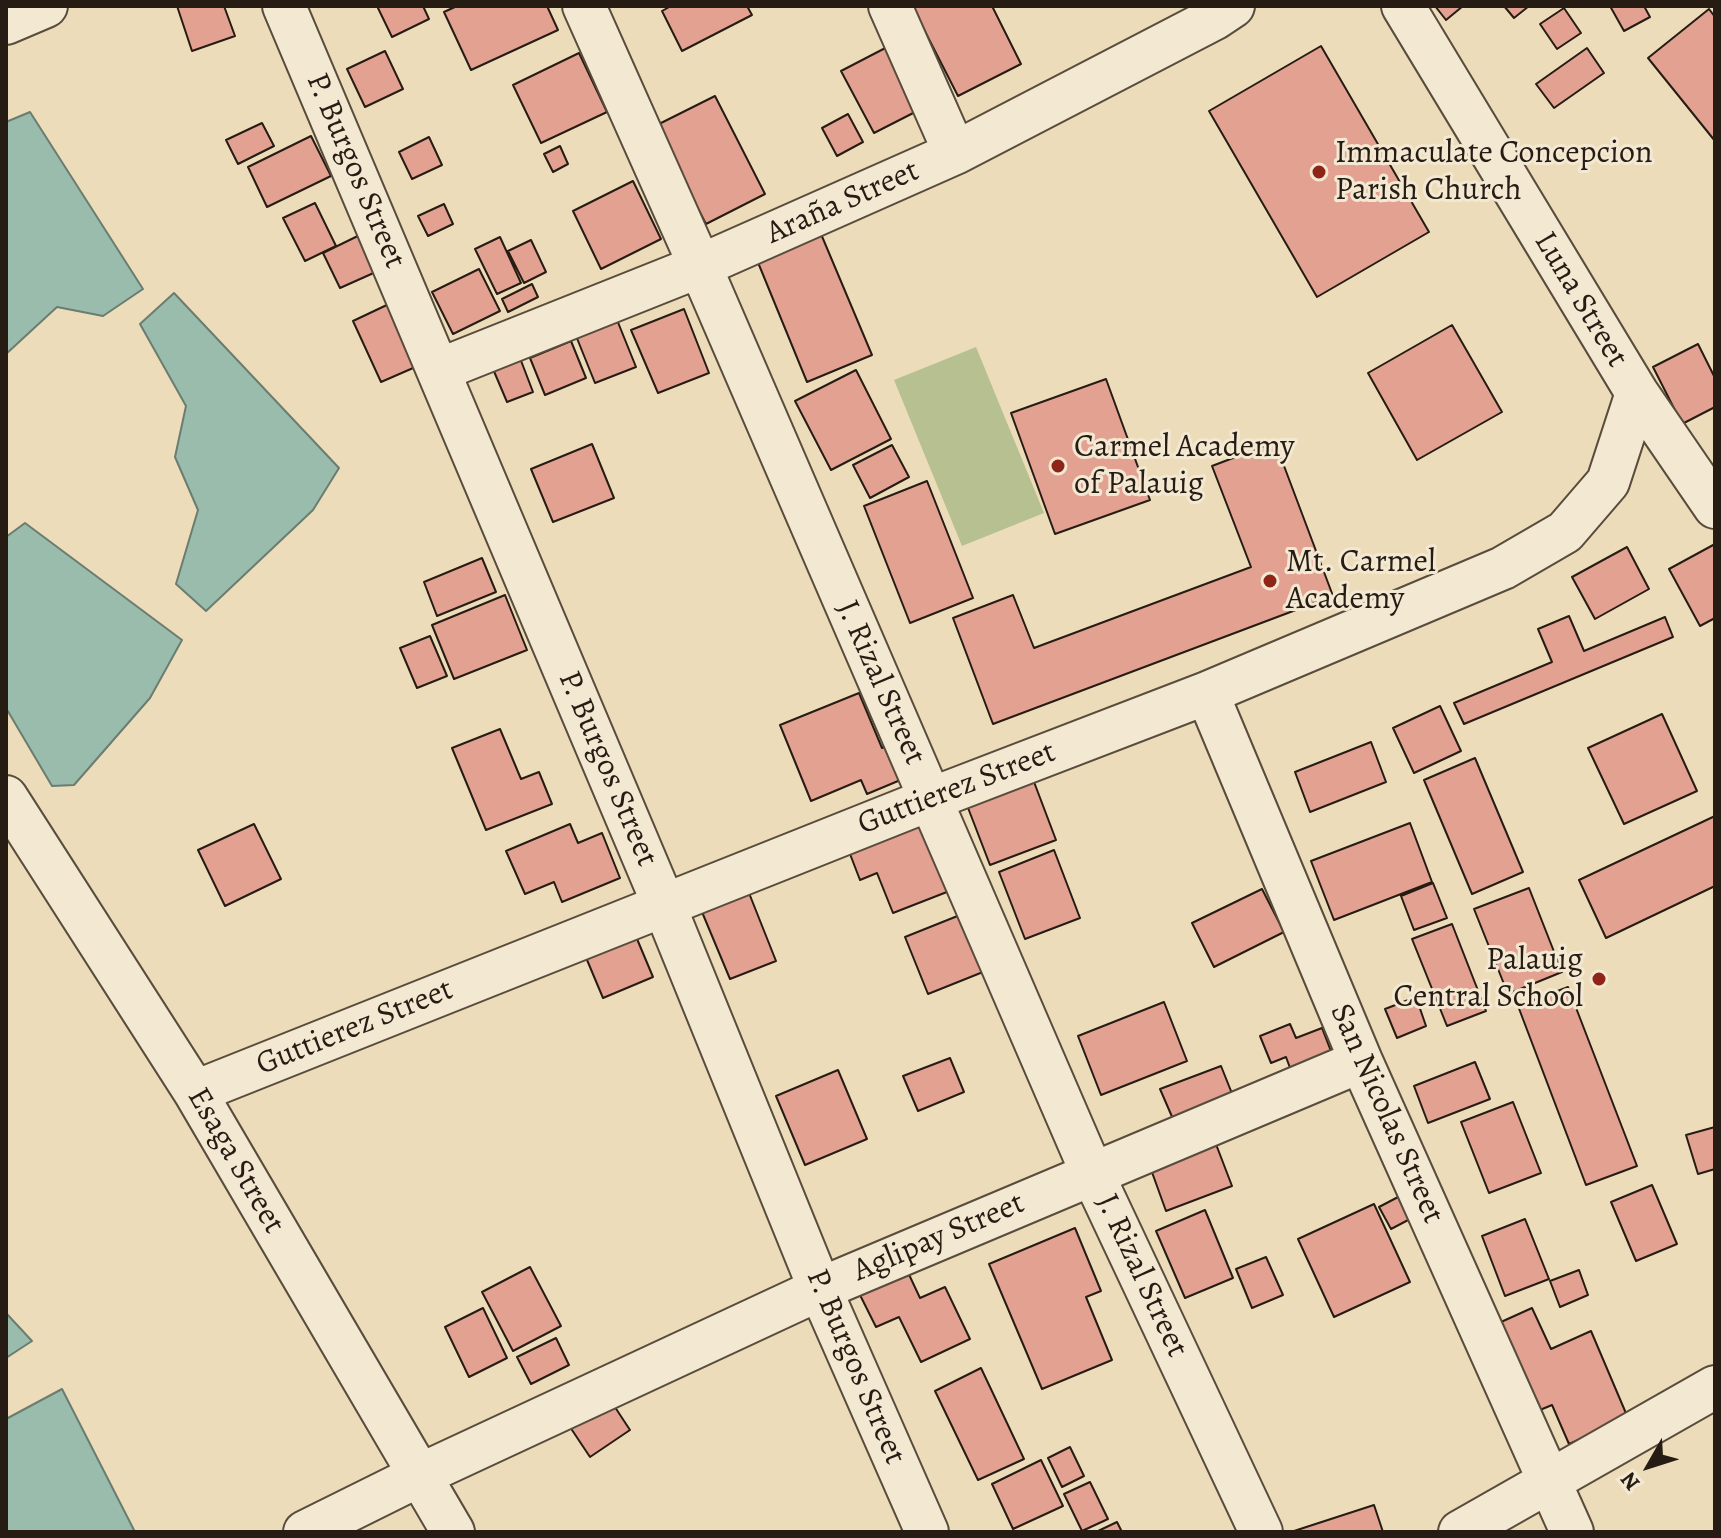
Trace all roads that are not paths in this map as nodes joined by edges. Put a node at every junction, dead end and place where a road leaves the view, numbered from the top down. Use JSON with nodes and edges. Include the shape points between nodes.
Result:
{"nodes":[{"id":1,"x":46,"y":6,"type":"edge"},
{"id":2,"x":284,"y":6,"type":"edge"},
{"id":3,"x":584,"y":6,"type":"edge"},
{"id":4,"x":890,"y":6,"type":"edge"},
{"id":5,"x":1233,"y":6,"type":"edge"},
{"id":6,"x":1403,"y":6,"type":"edge"},
{"id":7,"x":6,"y":23,"type":"edge"},
{"id":8,"x":955,"y":153,"type":"junction"},
{"id":9,"x":700,"y":266,"type":"junction"},
{"id":10,"x":439,"y":370,"type":"junction"},
{"id":11,"x":1637,"y":393,"type":"junction"},
{"id":12,"x":1715,"y":507,"type":"edge"},
{"id":13,"x":1207,"y":693,"type":"junction"},
{"id":14,"x":6,"y":797,"type":"edge"},
{"id":15,"x":931,"y":799,"type":"junction"},
{"id":16,"x":664,"y":905,"type":"junction"},
{"id":17,"x":1361,"y":1061,"type":"junction"},
{"id":18,"x":195,"y":1092,"type":"junction"},
{"id":19,"x":1092,"y":1173,"type":"junction"},
{"id":20,"x":820,"y":1289,"type":"junction"},
{"id":21,"x":1715,"y":1387,"type":"edge"},
{"id":22,"x":418,"y":1476,"type":"junction"},
{"id":23,"x":1548,"y":1481,"type":"junction"},
{"id":24,"x":305,"y":1532,"type":"edge"},
{"id":25,"x":453,"y":1532,"type":"edge"},
{"id":26,"x":927,"y":1532,"type":"edge"},
{"id":27,"x":1261,"y":1532,"type":"edge"},
{"id":28,"x":1460,"y":1532,"type":"edge"},
{"id":29,"x":1572,"y":1532,"type":"edge"}],
"edges":[{"from":1,"to":7,"type":"street"},
{"from":2,"to":10,"type":"street","name":"P. Burgos Street"},
{"from":3,"to":9,"type":"street","name":"J. Rizal Street"},
{"from":4,"to":8,"type":"street"},
{"from":5,"to":8,"type":"street","name":"Araña Street"},
{"from":6,"to":11,"type":"street","name":"Luna Street"},
{"from":8,"to":9,"type":"street","name":"Araña Street"},
{"from":9,"to":10,"type":"street","name":"Araña Street"},
{"from":9,"to":15,"type":"street","name":"J. Rizal Street"},
{"from":10,"to":16,"type":"street","name":"P. Burgos Street"},
{"from":11,"to":12,"type":"street","name":"Luna Street"},
{"from":11,"to":13,"type":"street","name":"Guttierez Street","via":[[1608,482],[1565,532],[1503,568]]},
{"from":13,"to":15,"type":"street","name":"Guttierez Street"},
{"from":13,"to":17,"type":"street","name":"San Nicolas Street"},
{"from":14,"to":18,"type":"street","name":"Esaga Street"},
{"from":15,"to":16,"type":"street","name":"Guttierez Street"},
{"from":15,"to":19,"type":"street","name":"J. Rizal Street"},
{"from":16,"to":18,"type":"street","name":"Guttierez Street"},
{"from":16,"to":20,"type":"street","name":"P. Burgos Street"},
{"from":17,"to":19,"type":"street","name":"Aglipay Street"},
{"from":17,"to":23,"type":"street","name":"San Nicolas Street"},
{"from":18,"to":22,"type":"street","name":"Esaga Street"},
{"from":19,"to":20,"type":"street","name":"Aglipay Street"},
{"from":19,"to":27,"type":"street","name":"J. Rizal Street"},
{"from":20,"to":22,"type":"street","name":"Aglipay Street"},
{"from":20,"to":26,"type":"street","name":"P. Burgos Street"},
{"from":21,"to":23,"type":"street"},
{"from":22,"to":24,"type":"street","name":"Aglipay Street"},
{"from":22,"to":25,"type":"street","name":"Esaga Street"},
{"from":23,"to":28,"type":"street"},
{"from":23,"to":29,"type":"street","name":"San Nicolas Street"}]}
